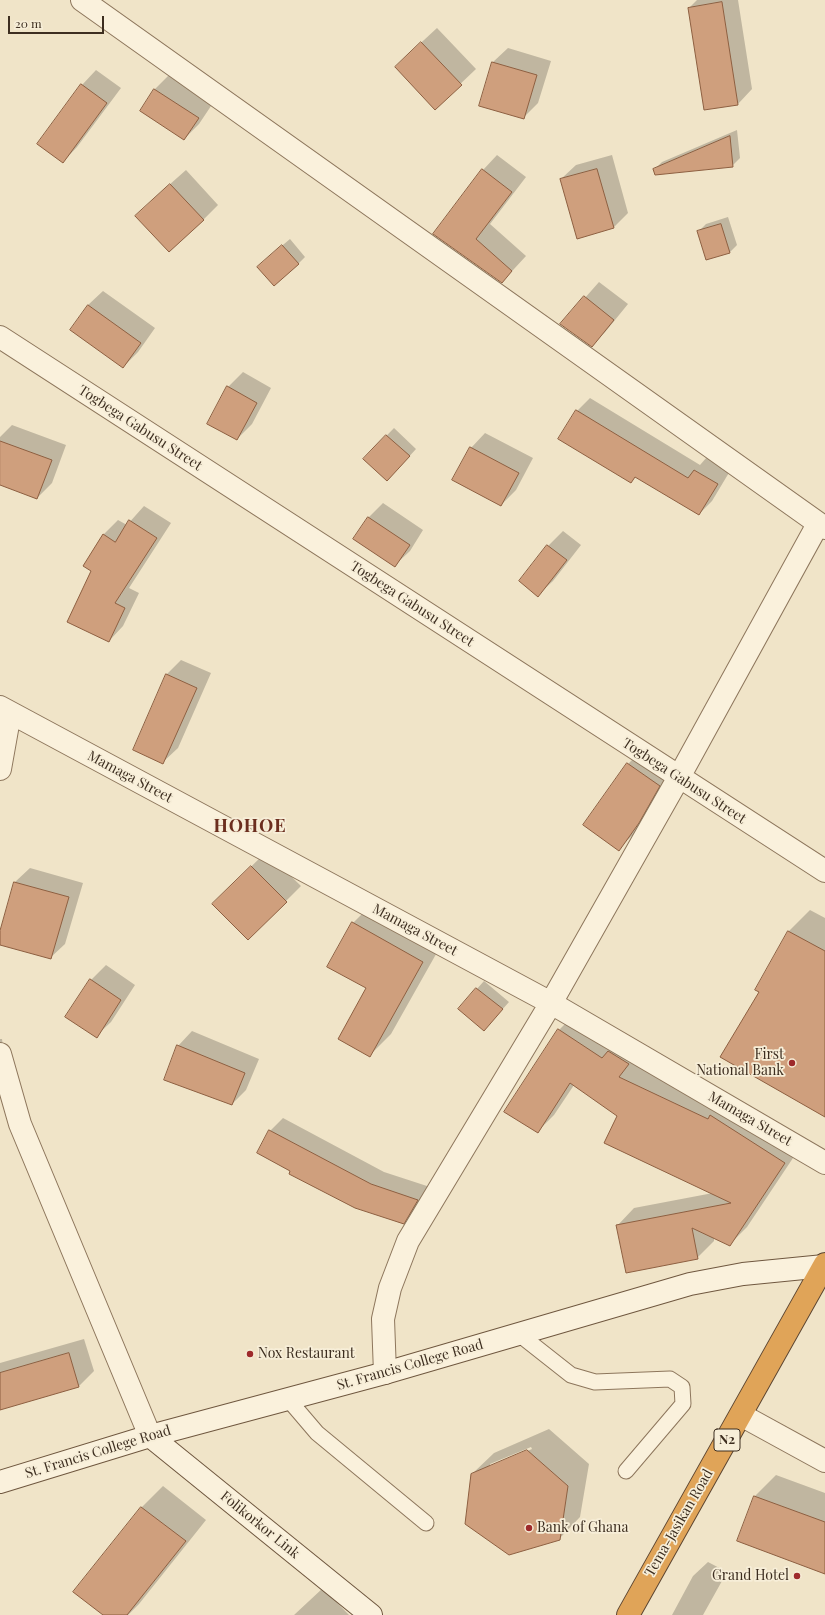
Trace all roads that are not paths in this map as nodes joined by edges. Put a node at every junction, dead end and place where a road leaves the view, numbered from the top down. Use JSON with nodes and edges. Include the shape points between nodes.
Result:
{"nodes":[{"id":1,"x":82,"y":0,"type":"edge"},
{"id":2,"x":0,"y":337,"type":"edge"},
{"id":3,"x":822,"y":526,"type":"edge"},
{"id":4,"x":5,"y":710,"type":"edge"},
{"id":5,"x":0,"y":769,"type":"edge"},
{"id":6,"x":679,"y":777,"type":"junction"},
{"id":7,"x":825,"y":871,"type":"edge"},
{"id":8,"x":551,"y":1003,"type":"junction"},
{"id":9,"x":0,"y":1054,"type":"edge"},
{"id":10,"x":825,"y":1164,"type":"edge"},
{"id":11,"x":825,"y":1265,"type":"edge"},
{"id":12,"x":519,"y":1334,"type":"junction"},
{"id":13,"x":385,"y":1373,"type":"junction"},
{"id":14,"x":288,"y":1399,"type":"junction"},
{"id":15,"x":741,"y":1415,"type":"junction"},
{"id":16,"x":150,"y":1436,"type":"junction"},
{"id":17,"x":825,"y":1461,"type":"edge"},
{"id":18,"x":626,"y":1471,"type":"dead end"},
{"id":19,"x":0,"y":1482,"type":"edge"},
{"id":20,"x":426,"y":1523,"type":"dead end"},
{"id":21,"x":371,"y":1615,"type":"edge"},
{"id":22,"x":628,"y":1615,"type":"edge"}],
"edges":[{"from":1,"to":3,"type":"street"},
{"from":2,"to":6,"type":"street","name":"Togbega Gabusu Street"},
{"from":3,"to":6,"type":"street"},
{"from":4,"to":5,"type":"street"},
{"from":4,"to":8,"type":"street","name":"Mamaga Street"},
{"from":6,"to":7,"type":"street","name":"Togbega Gabusu Street"},
{"from":6,"to":8,"type":"street"},
{"from":8,"to":10,"type":"street","name":"Mamaga Street"},
{"from":8,"to":13,"type":"street","via":[[408,1241],[390,1288],[383,1318]]},
{"from":9,"to":16,"type":"street","via":[[20,1124]]},
{"from":11,"to":12,"type":"street","name":"St. Francis College Road","via":[[743,1274],[690,1284]]},
{"from":11,"to":15,"type":"highway","name":"Tema-Jasikan Road","number":"N2"},
{"from":12,"to":13,"type":"street","name":"St. Francis College Road"},
{"from":12,"to":18,"type":"lane","via":[[571,1375],[595,1382],[670,1379],[682,1387],[683,1404]]},
{"from":13,"to":14,"type":"street","name":"St. Francis College Road"},
{"from":14,"to":16,"type":"street","name":"St. Francis College Road"},
{"from":14,"to":20,"type":"lane","via":[[317,1433]]},
{"from":15,"to":17,"type":"street"},
{"from":15,"to":22,"type":"highway","name":"Tema-Jasikan Road","number":"N2"},
{"from":16,"to":19,"type":"street","name":"St. Francis College Road"},
{"from":16,"to":21,"type":"street","name":"Folikorkor Link"}]}
